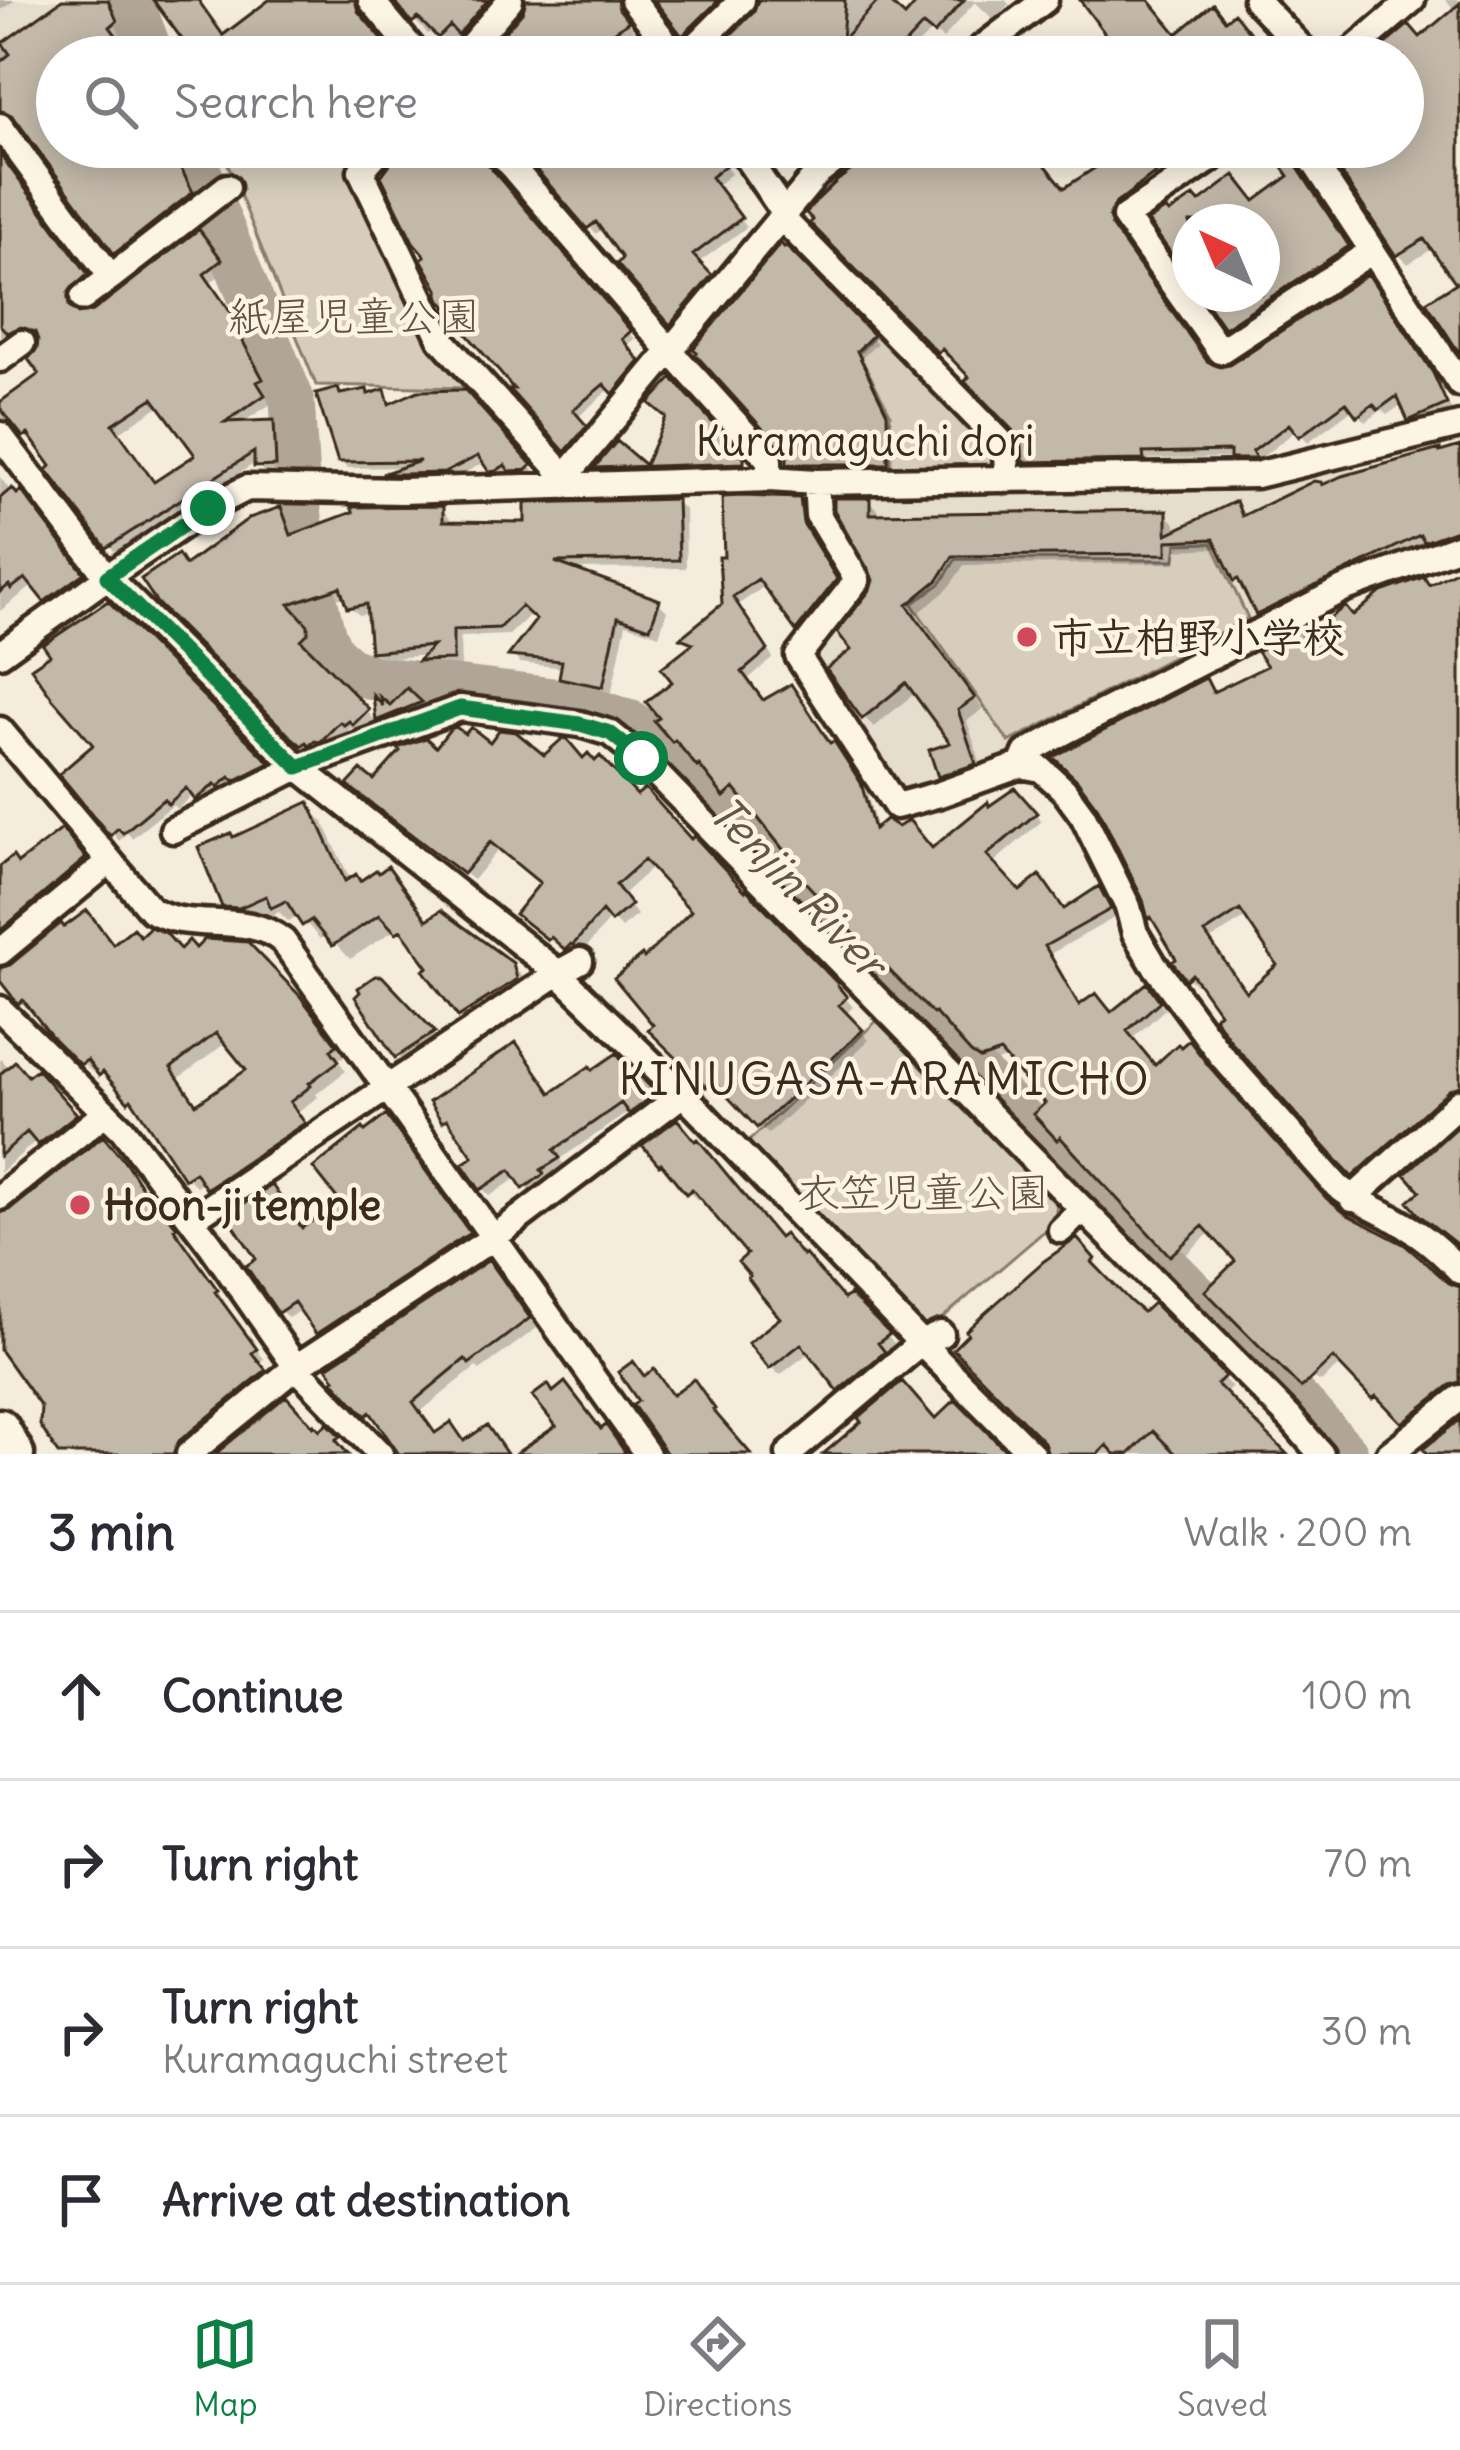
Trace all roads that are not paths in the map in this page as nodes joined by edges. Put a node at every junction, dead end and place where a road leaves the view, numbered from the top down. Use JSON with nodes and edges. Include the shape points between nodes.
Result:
{"nodes":[{"id":1,"x":371,"y":0,"type":"edge"},
{"id":2,"x":510,"y":0,"type":"edge"},
{"id":3,"x":633,"y":0,"type":"edge"},
{"id":4,"x":742,"y":0,"type":"edge"},
{"id":5,"x":1045,"y":0,"type":"edge"},
{"id":6,"x":1256,"y":0,"type":"edge"},
{"id":7,"x":1412,"y":0,"type":"edge"},
{"id":8,"x":401,"y":36,"type":"edge"},
{"id":9,"x":478,"y":36,"type":"edge"},
{"id":10,"x":663,"y":36,"type":"edge"},
{"id":11,"x":703,"y":36,"type":"edge"},
{"id":12,"x":998,"y":36,"type":"edge"},
{"id":13,"x":1290,"y":36,"type":"edge"},
{"id":14,"x":1370,"y":36,"type":"edge"},
{"id":15,"x":0,"y":126,"type":"edge"},
{"id":16,"x":364,"y":168,"type":"edge"},
{"id":17,"x":513,"y":168,"type":"edge"},
{"id":18,"x":752,"y":168,"type":"edge"},
{"id":19,"x":825,"y":168,"type":"edge"},
{"id":20,"x":1198,"y":168,"type":"edge"},
{"id":21,"x":1318,"y":168,"type":"edge"},
{"id":22,"x":216,"y":196,"type":"dead end"},
{"id":23,"x":783,"y":216,"type":"junction"},
{"id":24,"x":1372,"y":251,"type":"junction"},
{"id":25,"x":111,"y":277,"type":"junction"},
{"id":26,"x":83,"y":298,"type":"dead end"},
{"id":27,"x":22,"y":343,"type":"dead end"},
{"id":28,"x":671,"y":352,"type":"junction"},
{"id":29,"x":0,"y":359,"type":"edge"},
{"id":30,"x":1460,"y":384,"type":"edge"},
{"id":31,"x":1460,"y":425,"type":"edge"},
{"id":32,"x":0,"y":435,"type":"edge"},
{"id":33,"x":769,"y":479,"type":"junction"},
{"id":34,"x":561,"y":480,"type":"junction"},
{"id":35,"x":1007,"y":480,"type":"junction"},
{"id":36,"x":816,"y":482,"type":"junction"},
{"id":37,"x":1460,"y":546,"type":"edge"},
{"id":38,"x":107,"y":577,"type":"junction"},
{"id":39,"x":0,"y":655,"type":"edge"},
{"id":40,"x":0,"y":730,"type":"edge"},
{"id":41,"x":1021,"y":765,"type":"junction"},
{"id":42,"x":298,"y":767,"type":"junction"},
{"id":43,"x":173,"y":830,"type":"dead end"},
{"id":44,"x":109,"y":862,"type":"junction"},
{"id":45,"x":0,"y":952,"type":"edge"},
{"id":46,"x":569,"y":967,"type":"junction"},
{"id":47,"x":0,"y":1010,"type":"edge"},
{"id":48,"x":386,"y":1089,"type":"junction"},
{"id":49,"x":682,"y":1094,"type":"junction"},
{"id":50,"x":1460,"y":1102,"type":"edge"},
{"id":51,"x":105,"y":1112,"type":"junction"},
{"id":52,"x":1344,"y":1192,"type":"junction"},
{"id":53,"x":0,"y":1197,"type":"edge"},
{"id":54,"x":1082,"y":1210,"type":"junction"},
{"id":55,"x":192,"y":1219,"type":"junction"},
{"id":56,"x":1061,"y":1230,"type":"dead end"},
{"id":57,"x":493,"y":1238,"type":"junction"},
{"id":58,"x":1460,"y":1271,"type":"edge"},
{"id":59,"x":931,"y":1339,"type":"junction"},
{"id":60,"x":296,"y":1367,"type":"junction"},
{"id":61,"x":1460,"y":1399,"type":"edge"},
{"id":62,"x":0,"y":1428,"type":"edge"},
{"id":63,"x":1391,"y":1453,"type":"edge"},
{"id":64,"x":15,"y":1454,"type":"edge"},
{"id":65,"x":189,"y":1454,"type":"edge"},
{"id":66,"x":380,"y":1454,"type":"edge"},
{"id":67,"x":647,"y":1454,"type":"edge"},
{"id":68,"x":789,"y":1454,"type":"edge"},
{"id":69,"x":1032,"y":1454,"type":"edge"},
{"id":70,"x":1321,"y":1454,"type":"edge"}],
"edges":[{"from":1,"to":8,"type":"street"},
{"from":2,"to":9,"type":"street"},
{"from":3,"to":10,"type":"street"},
{"from":4,"to":11,"type":"street"},
{"from":5,"to":12,"type":"street"},
{"from":6,"to":13,"type":"street"},
{"from":7,"to":14,"type":"street"},
{"from":15,"to":25,"type":"street"},
{"from":16,"to":34,"type":"street","via":[[441,339]]},
{"from":17,"to":28,"type":"street"},
{"from":18,"to":23,"type":"street"},
{"from":19,"to":23,"type":"street"},
{"from":20,"to":24,"type":"street","via":[[1125,218],[1220,351]]},
{"from":21,"to":24,"type":"street"},
{"from":22,"to":25,"type":"street"},
{"from":23,"to":28,"type":"street"},
{"from":23,"to":35,"type":"street","via":[[1006,447]]},
{"from":24,"to":30,"type":"street"},
{"from":25,"to":26,"type":"street"},
{"from":27,"to":29,"type":"street"},
{"from":28,"to":33,"type":"street","via":[[770,460]]},
{"from":28,"to":34,"type":"street"},
{"from":31,"to":35,"type":"street","name":"Kuramaguchi dori","via":[[1256,475]]},
{"from":32,"to":38,"type":"street"},
{"from":33,"to":34,"type":"street","name":"Kuramaguchi dori"},
{"from":33,"to":36,"type":"street","name":"Kuramaguchi dori"},
{"from":34,"to":38,"type":"street","name":"Kuramaguchi dori","via":[[403,491],[247,488]]},
{"from":35,"to":36,"type":"street","name":"Kuramaguchi dori"},
{"from":36,"to":41,"type":"street","via":[[818,515],[857,580],[798,656],[896,806]]},
{"from":37,"to":41,"type":"street","via":[[1342,589],[1026,753]]},
{"from":38,"to":39,"type":"street","name":"Kuramaguchi dori"},
{"from":38,"to":42,"type":"street"},
{"from":40,"to":44,"type":"street"},
{"from":41,"to":52,"type":"street","via":[[1064,790],[1153,963],[1220,1054]]},
{"from":42,"to":43,"type":"street"},
{"from":42,"to":46,"type":"street"},
{"from":42,"to":54,"type":"street","via":[[460,708],[610,733]]},
{"from":44,"to":45,"type":"street"},
{"from":44,"to":48,"type":"street","via":[[163,917],[256,926],[283,941]]},
{"from":46,"to":48,"type":"street"},
{"from":46,"to":49,"type":"street"},
{"from":47,"to":51,"type":"street"},
{"from":48,"to":55,"type":"street"},
{"from":48,"to":57,"type":"street"},
{"from":49,"to":57,"type":"street"},
{"from":49,"to":59,"type":"street"},
{"from":50,"to":52,"type":"street"},
{"from":51,"to":53,"type":"street"},
{"from":51,"to":55,"type":"street"},
{"from":52,"to":58,"type":"street","via":[[1440,1249]]},
{"from":54,"to":56,"type":"street"},
{"from":54,"to":70,"type":"street"},
{"from":55,"to":60,"type":"street"},
{"from":57,"to":60,"type":"street"},
{"from":57,"to":67,"type":"street"},
{"from":59,"to":68,"type":"street"},
{"from":59,"to":69,"type":"street"},
{"from":60,"to":65,"type":"street"},
{"from":60,"to":66,"type":"street"},
{"from":61,"to":63,"type":"street"},
{"from":62,"to":64,"type":"main road"}]}
